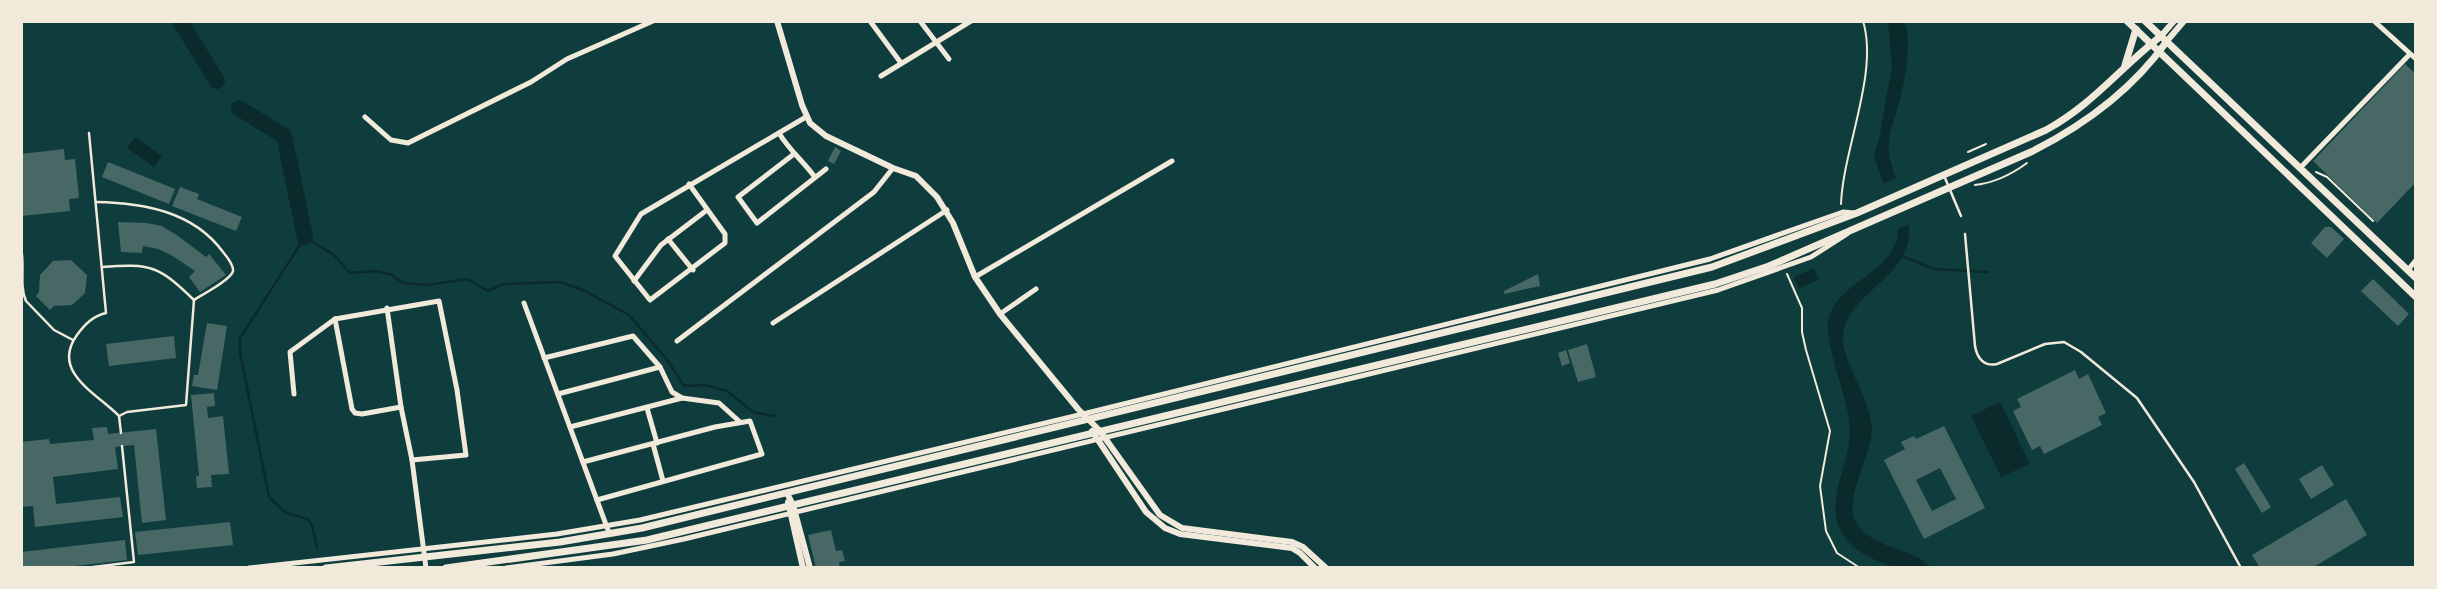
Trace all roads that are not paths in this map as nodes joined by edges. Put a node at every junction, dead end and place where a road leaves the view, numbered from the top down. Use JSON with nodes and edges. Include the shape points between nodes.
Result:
{"nodes":[{"id":1,"x":653,"y":21,"type":"edge"},
{"id":2,"x":777,"y":21,"type":"edge"},
{"id":3,"x":870,"y":21,"type":"edge"},
{"id":4,"x":920,"y":21,"type":"edge"},
{"id":5,"x":971,"y":21,"type":"edge"},
{"id":6,"x":2127,"y":21,"type":"edge"},
{"id":7,"x":2145,"y":21,"type":"edge"},
{"id":8,"x":2174,"y":21,"type":"edge"},
{"id":9,"x":2184,"y":21,"type":"edge"},
{"id":10,"x":2374,"y":21,"type":"edge"},
{"id":11,"x":2136,"y":29,"type":"junction"},
{"id":12,"x":2164,"y":39,"type":"junction"},
{"id":13,"x":936,"y":42,"type":"junction"},
{"id":14,"x":2150,"y":44,"type":"junction"},
{"id":15,"x":2159,"y":52,"type":"junction"},
{"id":16,"x":2410,"y":54,"type":"junction"},
{"id":17,"x":949,"y":59,"type":"dead end"},
{"id":18,"x":2416,"y":59,"type":"edge"},
{"id":19,"x":901,"y":63,"type":"junction"},
{"id":20,"x":2121,"y":72,"type":"junction"},
{"id":21,"x":881,"y":76,"type":"dead end"},
{"id":22,"x":365,"y":117,"type":"dead end"},
{"id":23,"x":806,"y":117,"type":"junction"},
{"id":24,"x":89,"y":133,"type":"dead end"},
{"id":25,"x":779,"y":133,"type":"junction"},
{"id":26,"x":794,"y":154,"type":"junction"},
{"id":27,"x":1172,"y":161,"type":"dead end"},
{"id":28,"x":893,"y":168,"type":"junction"},
{"id":29,"x":2300,"y":168,"type":"junction"},
{"id":30,"x":826,"y":169,"type":"dead end"},
{"id":31,"x":814,"y":176,"type":"junction"},
{"id":32,"x":1944,"y":176,"type":"junction"},
{"id":33,"x":689,"y":184,"type":"junction"},
{"id":34,"x":1949,"y":188,"type":"junction"},
{"id":35,"x":96,"y":202,"type":"junction"},
{"id":36,"x":707,"y":210,"type":"junction"},
{"id":37,"x":947,"y":210,"type":"junction"},
{"id":38,"x":1857,"y":213,"type":"junction"},
{"id":39,"x":1961,"y":216,"type":"dead end"},
{"id":40,"x":1862,"y":225,"type":"junction"},
{"id":41,"x":1965,"y":234,"type":"dead end"},
{"id":42,"x":668,"y":239,"type":"junction"},
{"id":43,"x":21,"y":248,"type":"edge"},
{"id":44,"x":2416,"y":260,"type":"edge"},
{"id":45,"x":102,"y":267,"type":"junction"},
{"id":46,"x":692,"y":270,"type":"junction"},
{"id":47,"x":2408,"y":270,"type":"junction"},
{"id":48,"x":975,"y":277,"type":"junction"},
{"id":49,"x":2416,"y":278,"type":"edge"},
{"id":50,"x":634,"y":281,"type":"junction"},
{"id":51,"x":1036,"y":289,"type":"dead end"},
{"id":52,"x":2416,"y":297,"type":"edge"},
{"id":53,"x":194,"y":300,"type":"junction"},
{"id":54,"x":524,"y":303,"type":"dead end"},
{"id":55,"x":387,"y":308,"type":"junction"},
{"id":56,"x":1000,"y":314,"type":"junction"},
{"id":57,"x":335,"y":319,"type":"junction"},
{"id":58,"x":773,"y":323,"type":"dead end"},
{"id":59,"x":73,"y":340,"type":"junction"},
{"id":60,"x":677,"y":341,"type":"dead end"},
{"id":61,"x":544,"y":358,"type":"junction"},
{"id":62,"x":660,"y":367,"type":"junction"},
{"id":63,"x":1272,"y":374,"type":"junction"},
{"id":64,"x":1276,"y":389,"type":"junction"},
{"id":65,"x":293,"y":394,"type":"dead end"},
{"id":66,"x":558,"y":394,"type":"junction"},
{"id":67,"x":682,"y":398,"type":"junction"},
{"id":68,"x":401,"y":407,"type":"junction"},
{"id":69,"x":647,"y":408,"type":"junction"},
{"id":70,"x":119,"y":416,"type":"junction"},
{"id":71,"x":1085,"y":417,"type":"junction"},
{"id":72,"x":741,"y":423,"type":"junction"},
{"id":73,"x":570,"y":427,"type":"junction"},
{"id":74,"x":121,"y":433,"type":"dead end"},
{"id":75,"x":1099,"y":435,"type":"junction"},
{"id":76,"x":655,"y":443,"type":"junction"},
{"id":77,"x":122,"y":446,"type":"dead end"},
{"id":78,"x":412,"y":460,"type":"junction"},
{"id":79,"x":583,"y":462,"type":"junction"},
{"id":80,"x":663,"y":481,"type":"junction"},
{"id":81,"x":787,"y":493,"type":"junction"},
{"id":82,"x":597,"y":500,"type":"junction"},
{"id":83,"x":792,"y":509,"type":"junction"},
{"id":84,"x":629,"y":530,"type":"junction"},
{"id":85,"x":608,"y":531,"type":"junction"},
{"id":86,"x":560,"y":542,"type":"junction"},
{"id":87,"x":633,"y":546,"type":"junction"},
{"id":88,"x":423,"y":549,"type":"junction"},
{"id":89,"x":562,"y":554,"type":"junction"},
{"id":90,"x":424,"y":558,"type":"junction"},
{"id":91,"x":334,"y":565,"type":"edge"},
{"id":92,"x":85,"y":568,"type":"edge"},
{"id":93,"x":249,"y":568,"type":"edge"},
{"id":94,"x":326,"y":568,"type":"edge"},
{"id":95,"x":426,"y":568,"type":"edge"},
{"id":96,"x":446,"y":568,"type":"edge"},
{"id":97,"x":506,"y":568,"type":"edge"},
{"id":98,"x":803,"y":568,"type":"edge"},
{"id":99,"x":810,"y":568,"type":"edge"},
{"id":100,"x":1315,"y":568,"type":"edge"},
{"id":101,"x":1326,"y":568,"type":"edge"},
{"id":102,"x":2241,"y":568,"type":"edge"}],
"edges":[{"from":1,"to":22,"type":"street","via":[[567,59],[531,82],[408,143],[391,140]]},
{"from":2,"to":23,"type":"street"},
{"from":3,"to":19,"type":"street"},
{"from":4,"to":13,"type":"street"},
{"from":5,"to":13,"type":"street"},
{"from":6,"to":11,"type":"main road"},
{"from":7,"to":12,"type":"main road"},
{"from":8,"to":12,"type":"street"},
{"from":9,"to":12,"type":"street"},
{"from":10,"to":16,"type":"street"},
{"from":11,"to":14,"type":"main road"},
{"from":11,"to":20,"type":"main road"},
{"from":12,"to":14,"type":"main road"},
{"from":12,"to":15,"type":"main road"},
{"from":12,"to":29,"type":"main road"},
{"from":13,"to":17,"type":"street"},
{"from":13,"to":19,"type":"street"},
{"from":14,"to":15,"type":"main road"},
{"from":14,"to":20,"type":"main road"},
{"from":15,"to":34,"type":"main road","via":[[2109,102],[2066,134]]},
{"from":15,"to":52,"type":"main road"},
{"from":16,"to":18,"type":"street"},
{"from":16,"to":29,"type":"street"},
{"from":19,"to":21,"type":"street"},
{"from":20,"to":32,"type":"main road","via":[[2060,123]]},
{"from":23,"to":25,"type":"street"},
{"from":23,"to":28,"type":"street","via":[[826,136]]},
{"from":24,"to":35,"type":"lane"},
{"from":25,"to":26,"type":"street"},
{"from":25,"to":33,"type":"street"},
{"from":26,"to":31,"type":"street"},
{"from":26,"to":31,"type":"street","via":[[738,197],[757,223]]},
{"from":27,"to":48,"type":"street"},
{"from":28,"to":37,"type":"street","via":[[916,176]]},
{"from":28,"to":60,"type":"street","via":[[874,192]]},
{"from":29,"to":47,"type":"main road"},
{"from":30,"to":31,"type":"street"},
{"from":32,"to":34,"type":"lane"},
{"from":32,"to":38,"type":"main road"},
{"from":33,"to":36,"type":"street"},
{"from":33,"to":50,"type":"street","via":[[641,214],[616,254]]},
{"from":34,"to":39,"type":"lane"},
{"from":34,"to":40,"type":"main road"},
{"from":35,"to":45,"type":"lane"},
{"from":35,"to":53,"type":"lane","via":[[133,203],[168,212],[196,226],[222,249],[233,272]]},
{"from":36,"to":42,"type":"street"},
{"from":36,"to":46,"type":"street","via":[[725,234],[725,243]]},
{"from":37,"to":48,"type":"street"},
{"from":37,"to":58,"type":"street"},
{"from":38,"to":63,"type":"main road","via":[[1712,267]]},
{"from":38,"to":71,"type":"street","via":[[1843,212],[1710,259]]},
{"from":40,"to":64,"type":"main road","via":[[1715,284]]},
{"from":40,"to":75,"type":"street","via":[[1818,254],[1742,283]]},
{"from":41,"to":102,"type":"lane","via":[[1975,346],[1983,361],[1997,365],[2053,342],[2064,342],[2081,352],[2137,398],[2194,482]]},
{"from":42,"to":46,"type":"street"},
{"from":42,"to":50,"type":"street"},
{"from":43,"to":59,"type":"lane","via":[[26,302],[54,330]]},
{"from":44,"to":47,"type":"street"},
{"from":45,"to":53,"type":"lane","via":[[135,264],[158,270]]},
{"from":45,"to":59,"type":"lane","via":[[106,313],[89,320]]},
{"from":46,"to":50,"type":"street","via":[[650,300]]},
{"from":47,"to":49,"type":"main road"},
{"from":48,"to":56,"type":"street"},
{"from":51,"to":56,"type":"street"},
{"from":53,"to":70,"type":"lane","via":[[186,405]]},
{"from":54,"to":61,"type":"street"},
{"from":55,"to":57,"type":"street"},
{"from":55,"to":68,"type":"street"},
{"from":55,"to":78,"type":"street","via":[[439,301],[457,390],[466,455]]},
{"from":56,"to":71,"type":"street"},
{"from":57,"to":65,"type":"street","via":[[289,352]]},
{"from":57,"to":68,"type":"street","via":[[352,409],[362,414]]},
{"from":59,"to":70,"type":"lane","via":[[74,377]]},
{"from":61,"to":62,"type":"street","via":[[633,336]]},
{"from":61,"to":66,"type":"street"},
{"from":62,"to":66,"type":"street"},
{"from":62,"to":67,"type":"street","via":[[672,392]]},
{"from":63,"to":64,"type":"main road"},
{"from":63,"to":71,"type":"main road"},
{"from":64,"to":75,"type":"main road"},
{"from":66,"to":73,"type":"street"},
{"from":67,"to":69,"type":"street"},
{"from":67,"to":72,"type":"street","via":[[719,403]]},
{"from":68,"to":78,"type":"street"},
{"from":69,"to":73,"type":"street"},
{"from":69,"to":76,"type":"street"},
{"from":70,"to":74,"type":"lane"},
{"from":71,"to":75,"type":"street"},
{"from":71,"to":81,"type":"main road"},
{"from":71,"to":85,"type":"street"},
{"from":72,"to":76,"type":"street"},
{"from":72,"to":80,"type":"street","via":[[750,421],[762,454]]},
{"from":73,"to":79,"type":"street"},
{"from":75,"to":83,"type":"main road"},
{"from":75,"to":100,"type":"street","via":[[1146,512],[1165,528],[1180,534],[1292,548]]},
{"from":75,"to":101,"type":"street","via":[[1169,522],[1182,528],[1293,542]]},
{"from":76,"to":79,"type":"street"},
{"from":76,"to":80,"type":"street"},
{"from":77,"to":92,"type":"lane","via":[[134,562]]},
{"from":78,"to":88,"type":"street"},
{"from":79,"to":82,"type":"street"},
{"from":80,"to":82,"type":"street"},
{"from":81,"to":83,"type":"street"},
{"from":81,"to":84,"type":"main road"},
{"from":82,"to":85,"type":"street"},
{"from":83,"to":87,"type":"main road"},
{"from":83,"to":98,"type":"street"},
{"from":83,"to":99,"type":"street"},
{"from":84,"to":85,"type":"main road"},
{"from":84,"to":87,"type":"street"},
{"from":85,"to":86,"type":"main road"},
{"from":85,"to":88,"type":"street"},
{"from":86,"to":89,"type":"main road"},
{"from":86,"to":90,"type":"main road"},
{"from":87,"to":89,"type":"main road"},
{"from":87,"to":97,"type":"street"},
{"from":88,"to":90,"type":"street"},
{"from":88,"to":91,"type":"street"},
{"from":89,"to":96,"type":"main road"},
{"from":90,"to":91,"type":"main road"},
{"from":90,"to":95,"type":"street"},
{"from":91,"to":93,"type":"street"},
{"from":91,"to":94,"type":"main road"}]}
